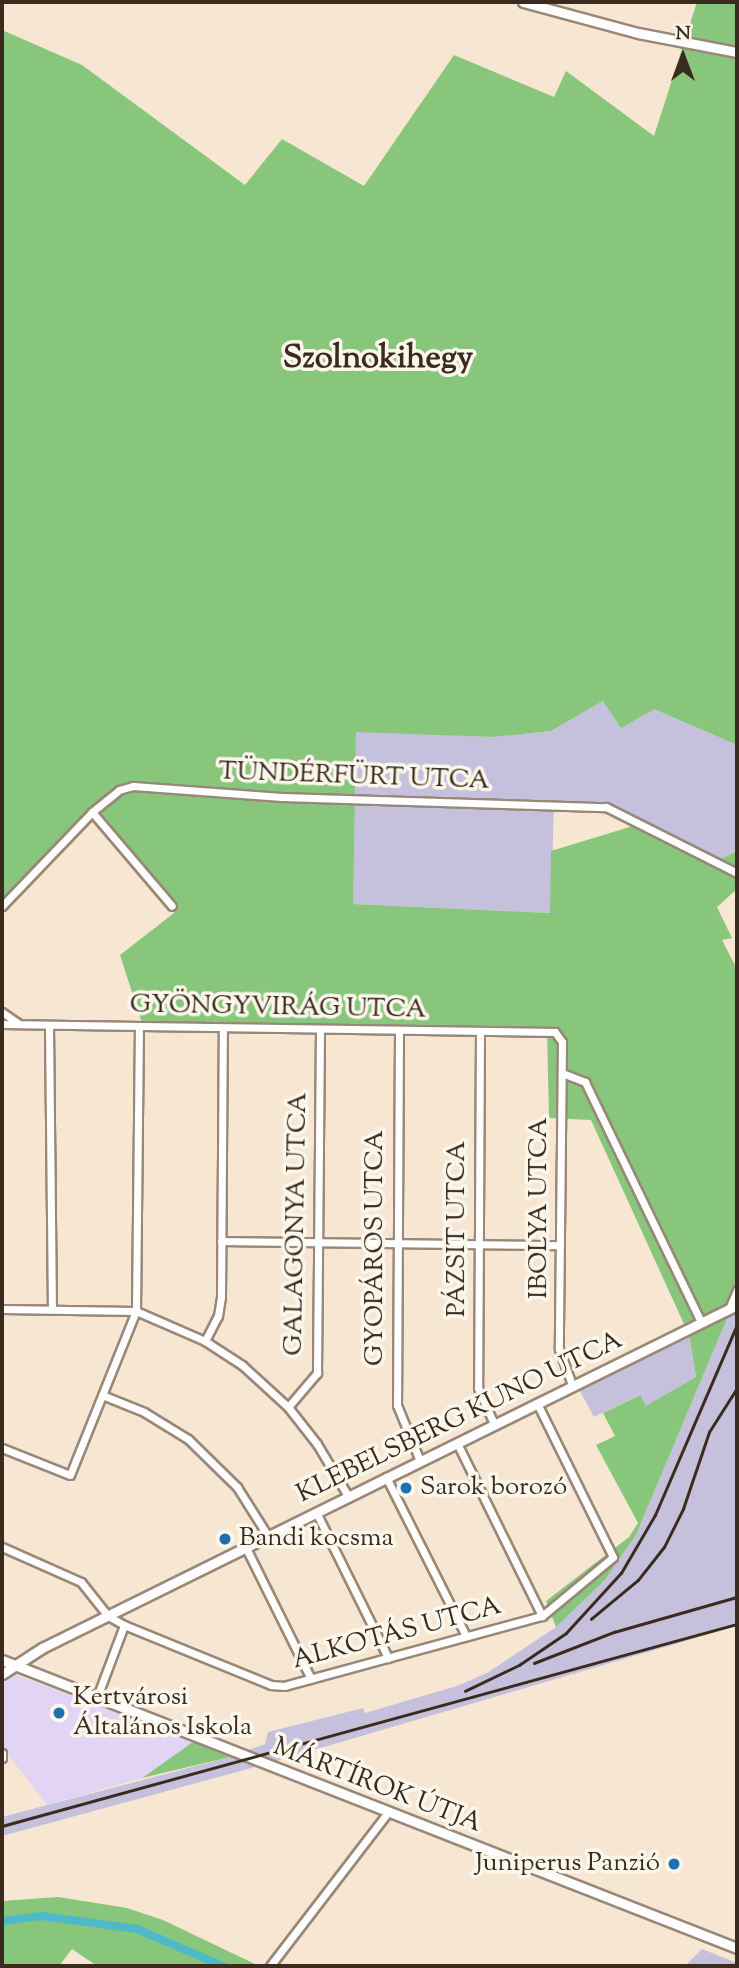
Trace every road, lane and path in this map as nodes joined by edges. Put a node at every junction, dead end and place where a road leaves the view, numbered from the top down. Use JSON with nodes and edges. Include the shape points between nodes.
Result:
{"nodes":[{"id":1,"x":523,"y":2,"type":"edge"},
{"id":2,"x":737,"y":52,"type":"edge"},
{"id":3,"x":92,"y":812,"type":"junction"},
{"id":4,"x":735,"y":867,"type":"edge"},
{"id":5,"x":2,"y":906,"type":"edge"},
{"id":6,"x":172,"y":906,"type":"dead end"},
{"id":7,"x":2,"y":1012,"type":"edge"},
{"id":8,"x":2,"y":1024,"type":"edge"},
{"id":9,"x":19,"y":1024,"type":"junction"},
{"id":10,"x":48,"y":1026,"type":"junction"},
{"id":11,"x":139,"y":1028,"type":"junction"},
{"id":12,"x":223,"y":1030,"type":"junction"},
{"id":13,"x":320,"y":1031,"type":"junction"},
{"id":14,"x":399,"y":1031,"type":"junction"},
{"id":15,"x":480,"y":1031,"type":"junction"},
{"id":16,"x":555,"y":1032,"type":"joint"},
{"id":17,"x":562,"y":1073,"type":"junction"},
{"id":18,"x":221,"y":1241,"type":"junction"},
{"id":19,"x":318,"y":1242,"type":"junction"},
{"id":20,"x":397,"y":1242,"type":"junction"},
{"id":21,"x":479,"y":1244,"type":"junction"},
{"id":22,"x":560,"y":1245,"type":"junction"},
{"id":23,"x":737,"y":1290,"type":"edge"},
{"id":24,"x":733,"y":1307,"type":"edge"},
{"id":25,"x":2,"y":1309,"type":"edge"},
{"id":26,"x":52,"y":1309,"type":"junction"},
{"id":27,"x":136,"y":1311,"type":"junction"},
{"id":28,"x":701,"y":1322,"type":"junction"},
{"id":29,"x":205,"y":1341,"type":"junction"},
{"id":30,"x":572,"y":1385,"type":"junction"},
{"id":31,"x":102,"y":1395,"type":"junction"},
{"id":32,"x":537,"y":1403,"type":"junction"},
{"id":33,"x":288,"y":1407,"type":"junction"},
{"id":34,"x":494,"y":1424,"type":"junction"},
{"id":35,"x":457,"y":1443,"type":"junction"},
{"id":36,"x":2,"y":1448,"type":"edge"},
{"id":37,"x":420,"y":1461,"type":"junction"},
{"id":38,"x":386,"y":1477,"type":"junction"},
{"id":39,"x":348,"y":1496,"type":"junction"},
{"id":40,"x":316,"y":1512,"type":"junction"},
{"id":41,"x":268,"y":1536,"type":"junction"},
{"id":42,"x":2,"y":1547,"type":"edge"},
{"id":43,"x":246,"y":1548,"type":"junction"},
{"id":44,"x":108,"y":1616,"type":"junction"},
{"id":45,"x":542,"y":1616,"type":"junction"},
{"id":46,"x":124,"y":1625,"type":"junction"},
{"id":47,"x":466,"y":1636,"type":"junction"},
{"id":48,"x":388,"y":1658,"type":"junction"},
{"id":49,"x":2,"y":1660,"type":"edge"},
{"id":50,"x":15,"y":1665,"type":"junction"},
{"id":51,"x":2,"y":1674,"type":"edge"},
{"id":52,"x":311,"y":1679,"type":"junction"},
{"id":53,"x":97,"y":1696,"type":"junction"},
{"id":54,"x":388,"y":1812,"type":"junction"},
{"id":55,"x":737,"y":1948,"type":"edge"},
{"id":56,"x":270,"y":1966,"type":"edge"}],
"edges":[{"from":1,"to":2,"type":"street","via":[[638,33]]},
{"from":3,"to":4,"type":"street","name":"TÜNDÉRFÜRT UTCA","via":[[119,790],[132,786],[282,797],[594,806],[618,810]]},
{"from":3,"to":5,"type":"street","name":"TÜNDÉRFÜRT UTCA"},
{"from":3,"to":6,"type":"street"},
{"from":7,"to":9,"type":"street"},
{"from":8,"to":9,"type":"street","name":"GYÖNGYVIRÁG UTCA"},
{"from":9,"to":10,"type":"street","name":"GYÖNGYVIRÁG UTCA"},
{"from":10,"to":11,"type":"street","name":"GYÖNGYVIRÁG UTCA"},
{"from":10,"to":26,"type":"street"},
{"from":11,"to":12,"type":"street","name":"GYÖNGYVIRÁG UTCA"},
{"from":11,"to":27,"type":"street"},
{"from":12,"to":13,"type":"street","name":"GYÖNGYVIRÁG UTCA"},
{"from":12,"to":18,"type":"street"},
{"from":13,"to":14,"type":"street","name":"GYÖNGYVIRÁG UTCA"},
{"from":13,"to":19,"type":"street","name":"GALAGONYA UTCA"},
{"from":14,"to":15,"type":"street","name":"GYÖNGYVIRÁG UTCA"},
{"from":14,"to":20,"type":"street","name":"GYOPÁROS UTCA"},
{"from":15,"to":16,"type":"street","name":"GYÖNGYVIRÁG UTCA"},
{"from":15,"to":21,"type":"street","name":"PÁZSIT UTCA"},
{"from":16,"to":17,"type":"street","name":"IBOLYA UTCA","via":[[561,1037]]},
{"from":17,"to":22,"type":"street","name":"IBOLYA UTCA"},
{"from":17,"to":28,"type":"street","via":[[585,1082]]},
{"from":18,"to":19,"type":"street"},
{"from":18,"to":29,"type":"street","via":[[220,1308]]},
{"from":19,"to":20,"type":"street"},
{"from":19,"to":33,"type":"street","name":"GALAGONYA UTCA","via":[[317,1373]]},
{"from":20,"to":21,"type":"street"},
{"from":20,"to":37,"type":"street","name":"GYOPÁROS UTCA","via":[[397,1405]]},
{"from":21,"to":22,"type":"street"},
{"from":21,"to":34,"type":"street","name":"PÁZSIT UTCA","via":[[478,1388]]},
{"from":22,"to":30,"type":"street","name":"IBOLYA UTCA","via":[[559,1349]]},
{"from":23,"to":24,"type":"street"},
{"from":24,"to":28,"type":"street","name":"KLEBELSBERG KUNO UTCA"},
{"from":25,"to":26,"type":"street"},
{"from":26,"to":27,"type":"street"},
{"from":27,"to":29,"type":"street"},
{"from":27,"to":31,"type":"street"},
{"from":28,"to":30,"type":"street","name":"KLEBELSBERG KUNO UTCA"},
{"from":29,"to":33,"type":"street","via":[[242,1365]]},
{"from":30,"to":32,"type":"street","name":"KLEBELSBERG KUNO UTCA"},
{"from":31,"to":36,"type":"street","via":[[70,1475]]},
{"from":31,"to":41,"type":"street","via":[[144,1412],[188,1439],[237,1487]]},
{"from":32,"to":34,"type":"street","name":"KLEBELSBERG KUNO UTCA"},
{"from":32,"to":45,"type":"street","via":[[613,1557]]},
{"from":33,"to":39,"type":"street"},
{"from":34,"to":35,"type":"street","name":"KLEBELSBERG KUNO UTCA"},
{"from":35,"to":37,"type":"street","name":"KLEBELSBERG KUNO UTCA"},
{"from":35,"to":45,"type":"street"},
{"from":37,"to":38,"type":"street","name":"KLEBELSBERG KUNO UTCA"},
{"from":38,"to":39,"type":"street","name":"KLEBELSBERG KUNO UTCA"},
{"from":38,"to":47,"type":"street"},
{"from":39,"to":40,"type":"street","name":"KLEBELSBERG KUNO UTCA"},
{"from":40,"to":41,"type":"street","name":"KLEBELSBERG KUNO UTCA"},
{"from":40,"to":48,"type":"street"},
{"from":41,"to":43,"type":"street","name":"KLEBELSBERG KUNO UTCA"},
{"from":42,"to":44,"type":"street","via":[[81,1582]]},
{"from":43,"to":44,"type":"street","name":"KLEBELSBERG KUNO UTCA"},
{"from":43,"to":52,"type":"street"},
{"from":44,"to":46,"type":"street","name":"ALKOTÁS UTCA"},
{"from":44,"to":50,"type":"street","name":"KLEBELSBERG KUNO UTCA"},
{"from":45,"to":47,"type":"street","name":"ALKOTÁS UTCA"},
{"from":46,"to":52,"type":"street","name":"ALKOTÁS UTCA","via":[[271,1685]]},
{"from":46,"to":53,"type":"street"},
{"from":47,"to":48,"type":"street","name":"ALKOTÁS UTCA"},
{"from":48,"to":52,"type":"street","name":"ALKOTÁS UTCA"},
{"from":49,"to":50,"type":"street","name":"MÁRTÍROK ÚTJA"},
{"from":50,"to":51,"type":"street","name":"KLEBELSBERG KUNO UTCA"},
{"from":50,"to":53,"type":"street","name":"MÁRTÍROK ÚTJA"},
{"from":53,"to":54,"type":"street","name":"MÁRTÍROK ÚTJA"},
{"from":54,"to":55,"type":"street","name":"MÁRTÍROK ÚTJA"},
{"from":54,"to":56,"type":"street"}]}
